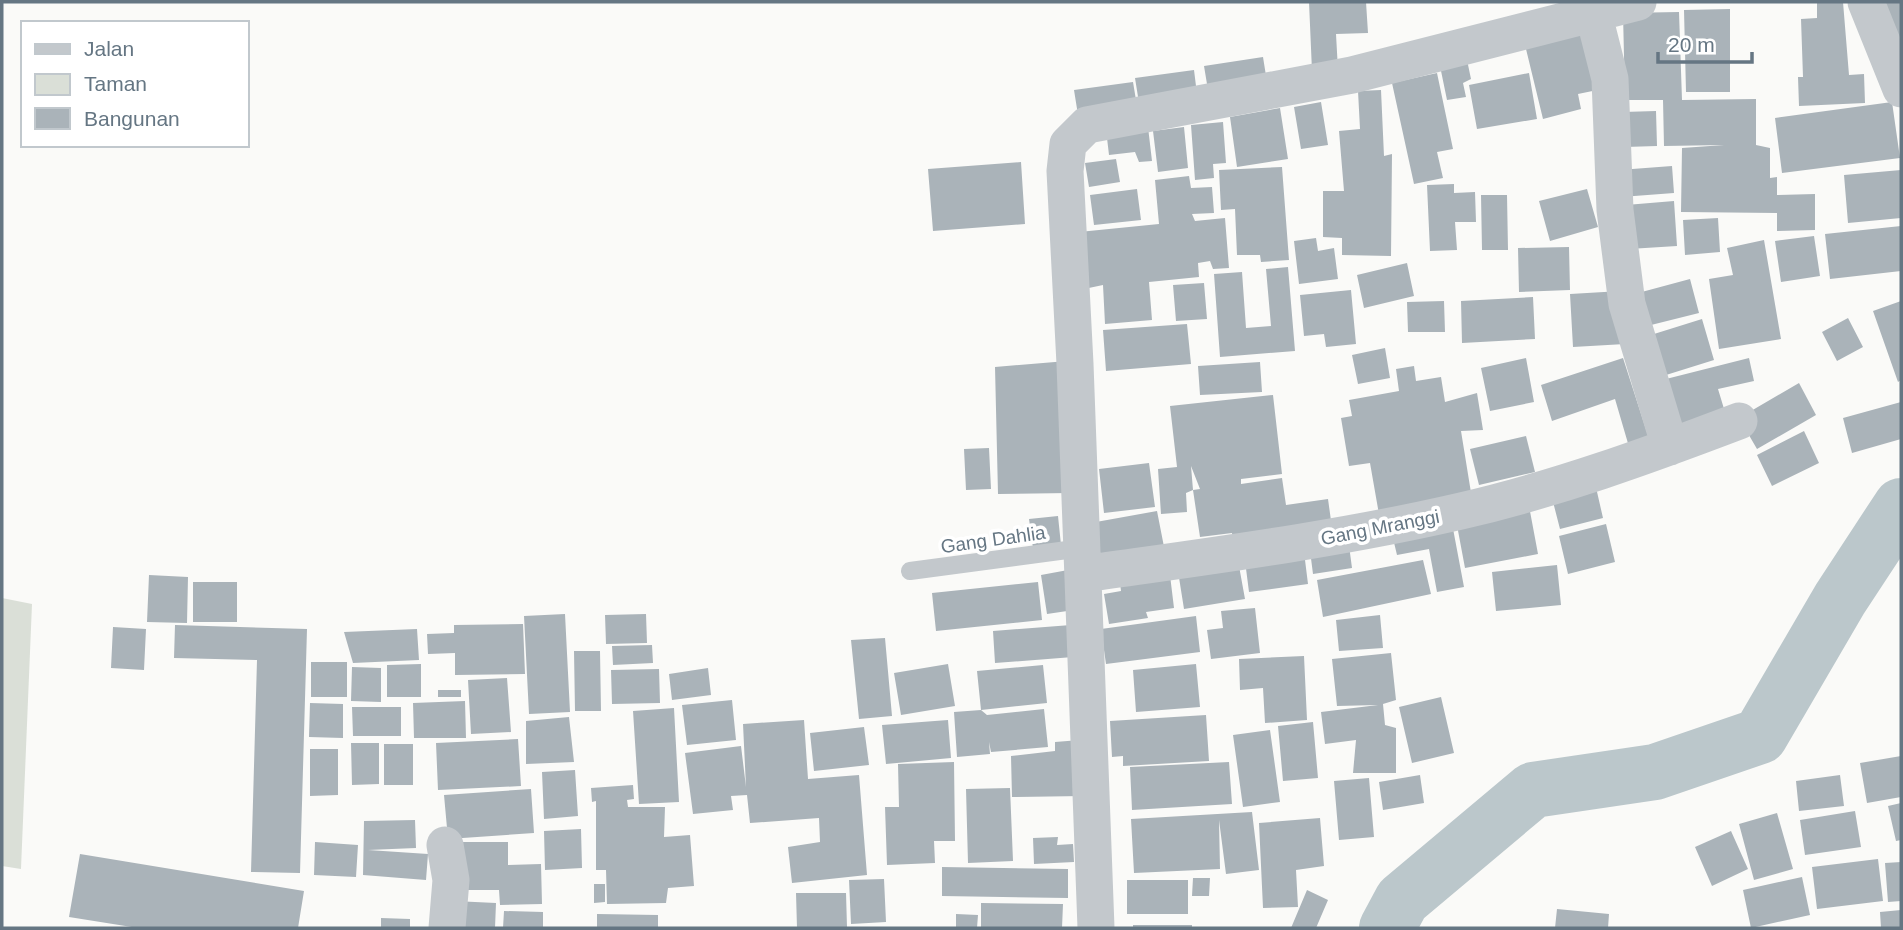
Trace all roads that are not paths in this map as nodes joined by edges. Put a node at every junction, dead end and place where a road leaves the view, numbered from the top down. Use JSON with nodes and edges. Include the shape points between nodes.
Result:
{"nodes":[{"id":1,"x":1638,"y":2,"type":"edge"},
{"id":2,"x":1866,"y":2,"type":"edge"},
{"id":3,"x":1593,"y":12,"type":"junction"},
{"id":4,"x":1901,"y":89,"type":"edge"},
{"id":5,"x":1739,"y":421,"type":"dead end"},
{"id":6,"x":1670,"y":447,"type":"junction"},
{"id":7,"x":1082,"y":561,"type":"junction"},
{"id":8,"x":910,"y":571,"type":"dead end"},
{"id":9,"x":445,"y":845,"type":"dead end"},
{"id":10,"x":447,"y":928,"type":"edge"},
{"id":11,"x":1096,"y":928,"type":"edge"}],
"edges":[{"from":1,"to":3,"type":"street"},
{"from":2,"to":4,"type":"street"},
{"from":3,"to":6,"type":"street","via":[[1610,79],[1615,211],[1627,304]]},
{"from":3,"to":7,"type":"street","via":[[1352,75],[1087,125],[1068,144],[1065,171]]},
{"from":5,"to":6,"type":"street","name":"Gang Mranggi"},
{"from":6,"to":7,"type":"street","name":"Gang Mranggi","via":[[1558,486],[1460,511],[1284,545]]},
{"from":7,"to":8,"type":"lane","name":"Gang Dahlia"},
{"from":7,"to":11,"type":"street"},
{"from":9,"to":10,"type":"street","via":[[451,880]]}]}
